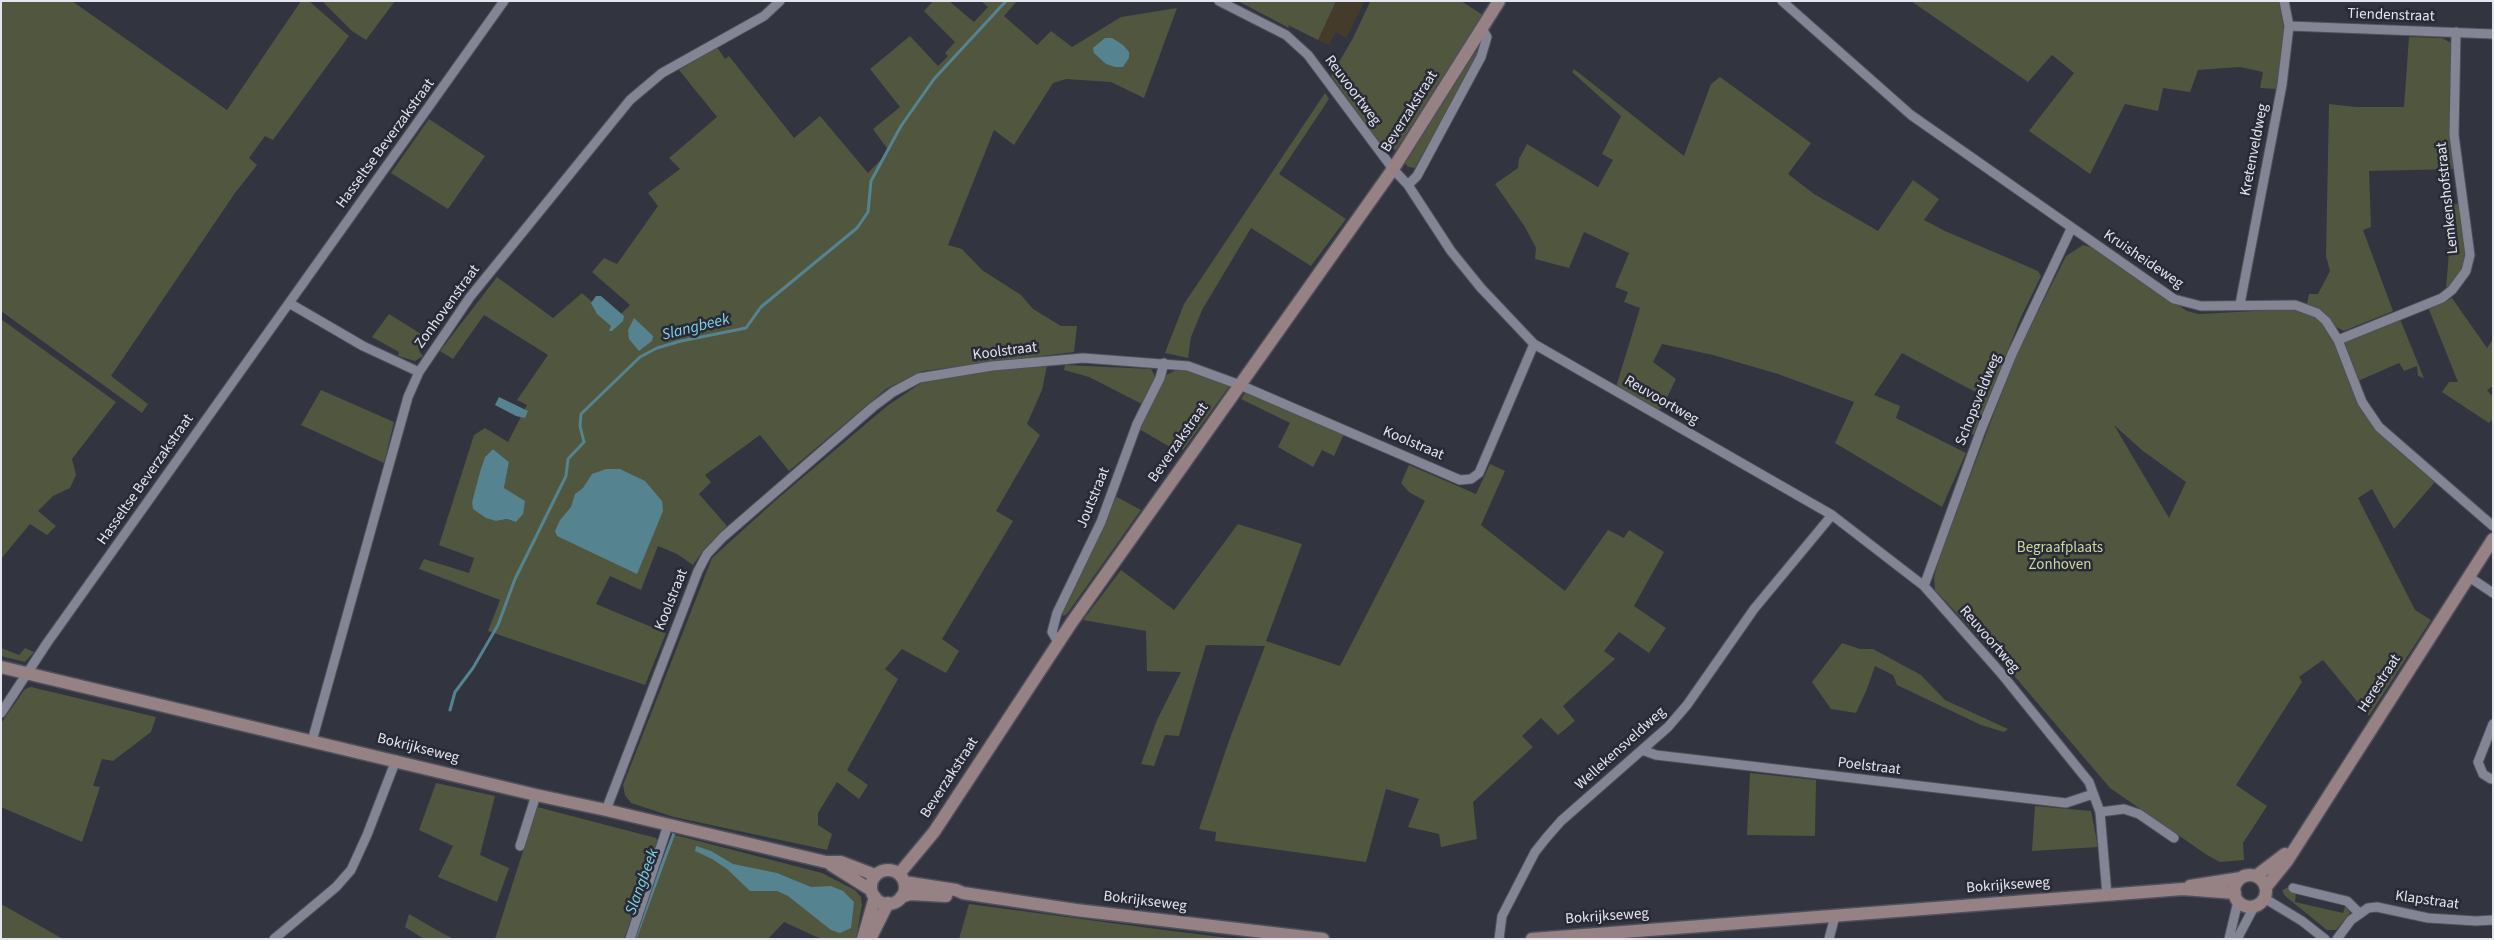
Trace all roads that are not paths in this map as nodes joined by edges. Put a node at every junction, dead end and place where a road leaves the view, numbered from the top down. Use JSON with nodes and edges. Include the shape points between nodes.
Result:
{"nodes":[{"id":1,"x":504,"y":1,"type":"edge"},
{"id":2,"x":780,"y":1,"type":"edge"},
{"id":3,"x":1219,"y":1,"type":"edge"},
{"id":4,"x":1499,"y":1,"type":"edge"},
{"id":5,"x":1782,"y":1,"type":"edge"},
{"id":6,"x":2284,"y":1,"type":"edge"},
{"id":7,"x":2289,"y":26,"type":"junction"},
{"id":8,"x":1482,"y":29,"type":"junction"},
{"id":9,"x":2456,"y":32,"type":"junction"},
{"id":10,"x":2493,"y":34,"type":"edge"},
{"id":11,"x":1393,"y":169,"type":"junction"},
{"id":12,"x":1408,"y":185,"type":"junction"},
{"id":13,"x":2071,"y":228,"type":"junction"},
{"id":14,"x":289,"y":303,"type":"junction"},
{"id":15,"x":2240,"y":304,"type":"junction"},
{"id":16,"x":2338,"y":340,"type":"junction"},
{"id":17,"x":1534,"y":344,"type":"junction"},
{"id":18,"x":1164,"y":363,"type":"junction"},
{"id":19,"x":419,"y":372,"type":"junction"},
{"id":20,"x":1240,"y":384,"type":"junction"},
{"id":21,"x":1832,"y":515,"type":"junction"},
{"id":22,"x":2493,"y":526,"type":"edge"},
{"id":23,"x":2493,"y":539,"type":"edge"},
{"id":24,"x":2468,"y":577,"type":"junction"},
{"id":25,"x":1924,"y":586,"type":"junction"},
{"id":26,"x":2493,"y":593,"type":"edge"},
{"id":27,"x":1058,"y":642,"type":"junction"},
{"id":28,"x":1,"y":667,"type":"edge"},
{"id":29,"x":27,"y":674,"type":"junction"},
{"id":30,"x":1,"y":713,"type":"edge"},
{"id":31,"x":2493,"y":724,"type":"edge"},
{"id":32,"x":312,"y":741,"type":"junction"},
{"id":33,"x":1642,"y":750,"type":"junction"},
{"id":34,"x":396,"y":760,"type":"junction"},
{"id":35,"x":2491,"y":779,"type":"dead end"},
{"id":36,"x":2094,"y":794,"type":"junction"},
{"id":37,"x":536,"y":795,"type":"junction"},
{"id":38,"x":606,"y":810,"type":"junction"},
{"id":39,"x":2100,"y":812,"type":"junction"},
{"id":40,"x":668,"y":825,"type":"junction"},
{"id":41,"x":2174,"y":838,"type":"dead end"},
{"id":42,"x":520,"y":846,"type":"dead end"},
{"id":43,"x":2295,"y":846,"type":"junction"},
{"id":44,"x":826,"y":862,"type":"junction"},
{"id":45,"x":876,"y":875,"type":"junction"},
{"id":46,"x":2256,"y":876,"type":"junction"},
{"id":47,"x":901,"y":878,"type":"junction"},
{"id":48,"x":2241,"y":878,"type":"junction"},
{"id":49,"x":2293,"y":888,"type":"dead end"},
{"id":50,"x":2183,"y":889,"type":"junction"},
{"id":51,"x":963,"y":893,"type":"junction"},
{"id":52,"x":2265,"y":893,"type":"junction"},
{"id":53,"x":873,"y":894,"type":"junction"},
{"id":54,"x":2107,"y":895,"type":"junction"},
{"id":55,"x":901,"y":897,"type":"junction"},
{"id":56,"x":2236,"y":897,"type":"junction"},
{"id":57,"x":888,"y":903,"type":"junction"},
{"id":58,"x":2254,"y":907,"type":"junction"},
{"id":59,"x":2359,"y":913,"type":"junction"},
{"id":60,"x":1835,"y":916,"type":"junction"},
{"id":61,"x":2493,"y":920,"type":"edge"},
{"id":62,"x":274,"y":939,"type":"edge"},
{"id":63,"x":630,"y":939,"type":"edge"},
{"id":64,"x":863,"y":939,"type":"edge"},
{"id":65,"x":870,"y":939,"type":"edge"},
{"id":66,"x":1323,"y":939,"type":"edge"},
{"id":67,"x":1499,"y":939,"type":"edge"},
{"id":68,"x":1532,"y":939,"type":"edge"},
{"id":69,"x":1829,"y":939,"type":"edge"},
{"id":70,"x":2229,"y":939,"type":"edge"},
{"id":71,"x":2238,"y":939,"type":"edge"},
{"id":72,"x":2325,"y":939,"type":"edge"},
{"id":73,"x":2337,"y":939,"type":"edge"}],
"edges":[{"from":1,"to":14,"type":"street","name":"Hasseltse Beverzakstraat"},
{"from":2,"to":19,"type":"street","name":"Zonhovenstraat","via":[[764,16],[662,74],[630,100],[470,297]]},
{"from":3,"to":11,"type":"street","name":"Reuvoortweg","via":[[1298,44]]},
{"from":4,"to":8,"type":"street","name":"Beverzakstraat"},
{"from":5,"to":13,"type":"street","name":"Kruisheideweg","via":[[1911,115]]},
{"from":6,"to":7,"type":"street","name":"Kretenveldweg"},
{"from":7,"to":9,"type":"street","name":"Tiendenstraat"},
{"from":7,"to":15,"type":"street","name":"Kretenveldweg","via":[[2282,85]]},
{"from":8,"to":11,"type":"street","name":"Beverzakstraat"},
{"from":8,"to":12,"type":"street","via":[[1486,37],[1482,57],[1417,176]]},
{"from":9,"to":10,"type":"street","name":"Tiendenstraat"},
{"from":9,"to":16,"type":"street","name":"Lemkenshofstraat","via":[[2454,135],[2470,255],[2466,271],[2442,298]]},
{"from":11,"to":12,"type":"street","name":"Reuvoortweg"},
{"from":11,"to":20,"type":"street","name":"Beverzakstraat"},
{"from":12,"to":17,"type":"street","name":"Reuvoortweg","via":[[1433,226],[1481,288]]},
{"from":13,"to":15,"type":"street","name":"Kruisheideweg","via":[[2174,299],[2201,306]]},
{"from":13,"to":25,"type":"street","name":"Schopsveldweg","via":[[2008,362]]},
{"from":14,"to":19,"type":"street","via":[[362,346]]},
{"from":14,"to":29,"type":"street","name":"Hasseltse Beverzakstraat"},
{"from":15,"to":16,"type":"street","name":"Kruisheideweg","via":[[2307,307],[2326,320]]},
{"from":16,"to":22,"type":"street","name":"Kruisheideweg","via":[[2362,402],[2379,427]]},
{"from":17,"to":20,"type":"street","name":"Koolstraat","via":[[1480,473],[1471,479],[1460,480]]},
{"from":17,"to":21,"type":"street","name":"Reuvoortweg"},
{"from":18,"to":20,"type":"street","name":"Koolstraat","via":[[1188,366]]},
{"from":18,"to":27,"type":"street","name":"Joutstraat","via":[[1137,424],[1101,522],[1057,613],[1052,632]]},
{"from":18,"to":38,"type":"street","name":"Koolstraat","via":[[1083,358],[992,366],[919,378],[873,407],[707,554],[694,580]]},
{"from":19,"to":32,"type":"street","name":"Zonhovenstraat","via":[[408,397]]},
{"from":20,"to":27,"type":"street","name":"Beverzakstraat"},
{"from":21,"to":25,"type":"street","name":"Reuvoortweg"},
{"from":21,"to":33,"type":"street","name":"Wellekensveldweg","via":[[1754,608],[1687,705]]},
{"from":23,"to":24,"type":"street","name":"Herestraat"},
{"from":24,"to":26,"type":"street"},
{"from":24,"to":43,"type":"street","name":"Herestraat"},
{"from":25,"to":36,"type":"street","name":"Reuvoortweg","via":[[2082,770]]},
{"from":27,"to":47,"type":"street","name":"Beverzakstraat"},
{"from":28,"to":29,"type":"street","name":"Bokrijkseweg"},
{"from":29,"to":30,"type":"street","name":"Hasseltse Beverzakstraat"},
{"from":29,"to":32,"type":"street","name":"Bokrijkseweg"},
{"from":31,"to":35,"type":"street","via":[[2478,762],[2483,774]]},
{"from":32,"to":34,"type":"street","name":"Bokrijkseweg"},
{"from":33,"to":36,"type":"street","name":"Poelstraat","via":[[1656,756],[2066,803]]},
{"from":33,"to":67,"type":"street","name":"Wellekensveldweg","via":[[1561,821],[1536,852],[1502,916]]},
{"from":34,"to":37,"type":"street","name":"Bokrijkseweg"},
{"from":34,"to":62,"type":"street","via":[[351,870],[336,887]]},
{"from":36,"to":39,"type":"street","name":"Reuvoortweg"},
{"from":37,"to":38,"type":"street","name":"Bokrijkseweg"},
{"from":37,"to":42,"type":"street"},
{"from":38,"to":40,"type":"street","name":"Bokrijkseweg"},
{"from":39,"to":41,"type":"street","via":[[2124,809],[2139,814]]},
{"from":39,"to":54,"type":"street","name":"Reuvoortweg"},
{"from":40,"to":44,"type":"street","name":"Bokrijkseweg"},
{"from":40,"to":63,"type":"street"},
{"from":43,"to":46,"type":"street","name":"Herestraat"},
{"from":43,"to":52,"type":"street","name":"Herestraat"},
{"from":44,"to":45,"type":"street","name":"Bokrijkseweg","via":[[841,862]]},
{"from":44,"to":53,"type":"street","name":"Bokrijkseweg"},
{"from":45,"to":47,"type":"street","name":"Bokrijkseweg","via":[[884,870]]},
{"from":45,"to":53,"type":"street","via":[[871,885]]},
{"from":46,"to":48,"type":"street"},
{"from":46,"to":52,"type":"street"},
{"from":47,"to":51,"type":"street","name":"Bokrijkseweg"},
{"from":47,"to":55,"type":"street"},
{"from":48,"to":50,"type":"street","name":"Bokrijkseweg","via":[[2195,884]]},
{"from":48,"to":56,"type":"street","via":[[2235,888]]},
{"from":49,"to":59,"type":"street","via":[[2348,901]]},
{"from":50,"to":54,"type":"street","name":"Bokrijkseweg"},
{"from":50,"to":56,"type":"street","name":"Bokrijkseweg"},
{"from":51,"to":55,"type":"street","name":"Bokrijkseweg"},
{"from":51,"to":66,"type":"street","name":"Bokrijkseweg"},
{"from":52,"to":58,"type":"street"},
{"from":52,"to":72,"type":"street"},
{"from":53,"to":57,"type":"street","name":"Bokrijkseweg"},
{"from":53,"to":64,"type":"street"},
{"from":54,"to":60,"type":"street","name":"Bokrijkseweg"},
{"from":55,"to":57,"type":"street","name":"Bokrijkseweg"},
{"from":56,"to":58,"type":"street","via":[[2245,906]]},
{"from":56,"to":70,"type":"street"},
{"from":57,"to":65,"type":"street"},
{"from":58,"to":71,"type":"street"},
{"from":59,"to":61,"type":"street","name":"Klapstraat","via":[[2378,907],[2428,918]]},
{"from":59,"to":73,"type":"street"},
{"from":60,"to":68,"type":"street","name":"Bokrijkseweg"},
{"from":60,"to":69,"type":"street"}]}
